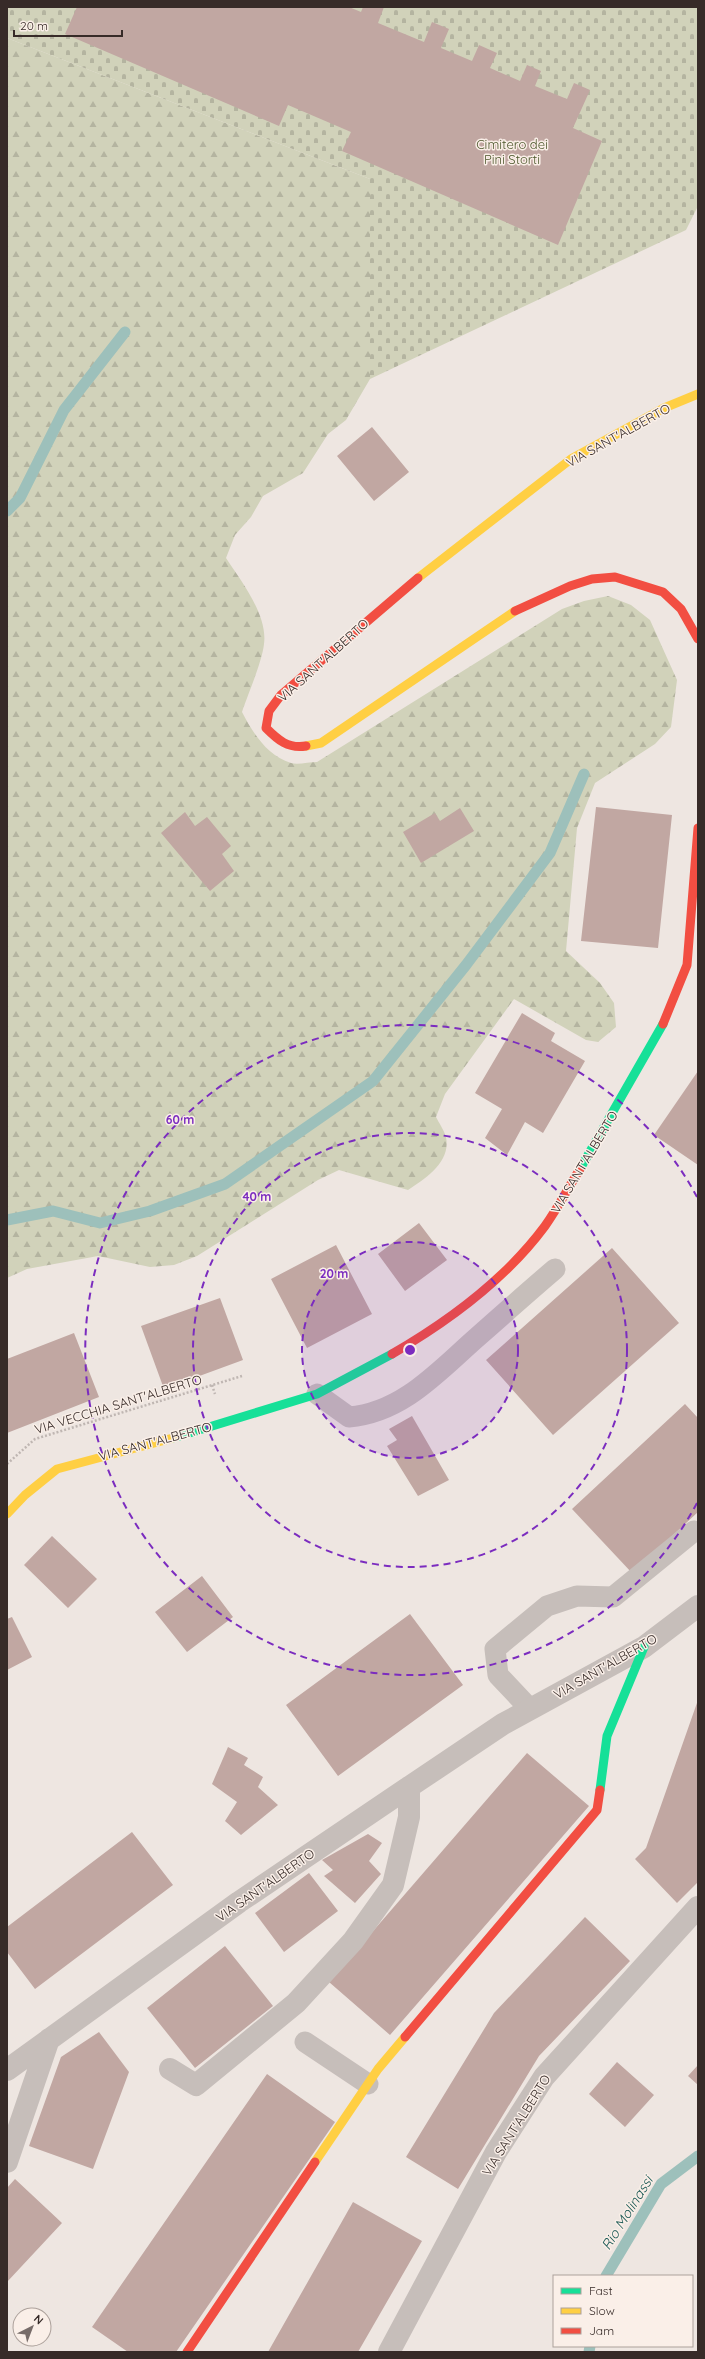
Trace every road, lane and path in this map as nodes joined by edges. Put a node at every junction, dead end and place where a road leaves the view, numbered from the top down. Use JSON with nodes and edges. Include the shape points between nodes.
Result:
{"nodes":[{"id":1,"x":698,"y":394,"type":"edge"},
{"id":2,"x":698,"y":639,"type":"edge"},
{"id":3,"x":698,"y":828,"type":"edge"},
{"id":4,"x":555,"y":1269,"type":"dead end"},
{"id":5,"x":242,"y":1376,"type":"dead end"},
{"id":6,"x":317,"y":1394,"type":"junction"},
{"id":7,"x":7,"y":1464,"type":"edge"},
{"id":8,"x":7,"y":1514,"type":"edge"},
{"id":9,"x":694,"y":1530,"type":"dead end"},
{"id":10,"x":698,"y":1606,"type":"edge"},
{"id":11,"x":644,"y":1647,"type":"junction"},
{"id":12,"x":530,"y":1709,"type":"junction"},
{"id":13,"x":408,"y":1787,"type":"junction"},
{"id":14,"x":698,"y":1907,"type":"edge"},
{"id":15,"x":49,"y":2039,"type":"junction"},
{"id":16,"x":305,"y":2042,"type":"dead end"},
{"id":17,"x":170,"y":2068,"type":"dead end"},
{"id":18,"x":7,"y":2070,"type":"edge"},
{"id":19,"x":368,"y":2084,"type":"junction"},
{"id":20,"x":7,"y":2162,"type":"edge"},
{"id":21,"x":188,"y":2352,"type":"edge"},
{"id":22,"x":390,"y":2352,"type":"edge"}],
"edges":[{"from":1,"to":2,"type":"street","name":"VIA SANT'ALBERTO","via":[[664,408],[571,459],[495,517],[405,588],[281,696],[269,711],[266,728],[283,745],[302,748],[320,743],[513,612],[592,579],[615,577],[663,592],[681,609]]},
{"from":3,"to":6,"type":"street","name":"VIA SANT'ALBERTO","via":[[687,965],[668,1015],[606,1127],[545,1226],[513,1263],[464,1307],[420,1338],[373,1366]]},
{"from":4,"to":6,"type":"lane","via":[[414,1393],[384,1410],[349,1417]]},
{"from":5,"to":7,"type":"path","name":"VIA VECCHIA SANT'ALBERTO","via":[[35,1438]]},
{"from":6,"to":8,"type":"street","name":"VIA SANT'ALBERTO","via":[[164,1441],[57,1469],[25,1495]]},
{"from":9,"to":12,"type":"lane","via":[[613,1597],[577,1596],[547,1606],[495,1649],[498,1675]]},
{"from":10,"to":11,"type":"street","name":"VIA SANT'ALBERTO"},
{"from":11,"to":12,"type":"street","name":"VIA SANT'ALBERTO"},
{"from":11,"to":19,"type":"street","via":[[607,1736],[597,1810]]},
{"from":12,"to":13,"type":"street","name":"VIA SANT'ALBERTO"},
{"from":13,"to":15,"type":"street","name":"VIA SANT'ALBERTO","via":[[239,1902]]},
{"from":13,"to":17,"type":"street","via":[[409,1816],[393,1884],[353,1941],[296,2003],[196,2085]]},
{"from":14,"to":22,"type":"street","name":"VIA SANT'ALBERTO","via":[[544,2077],[496,2152]]},
{"from":15,"to":18,"type":"street","name":"VIA SANT'ALBERTO"},
{"from":15,"to":20,"type":"street"},
{"from":16,"to":19,"type":"lane"},
{"from":19,"to":21,"type":"street"}]}
